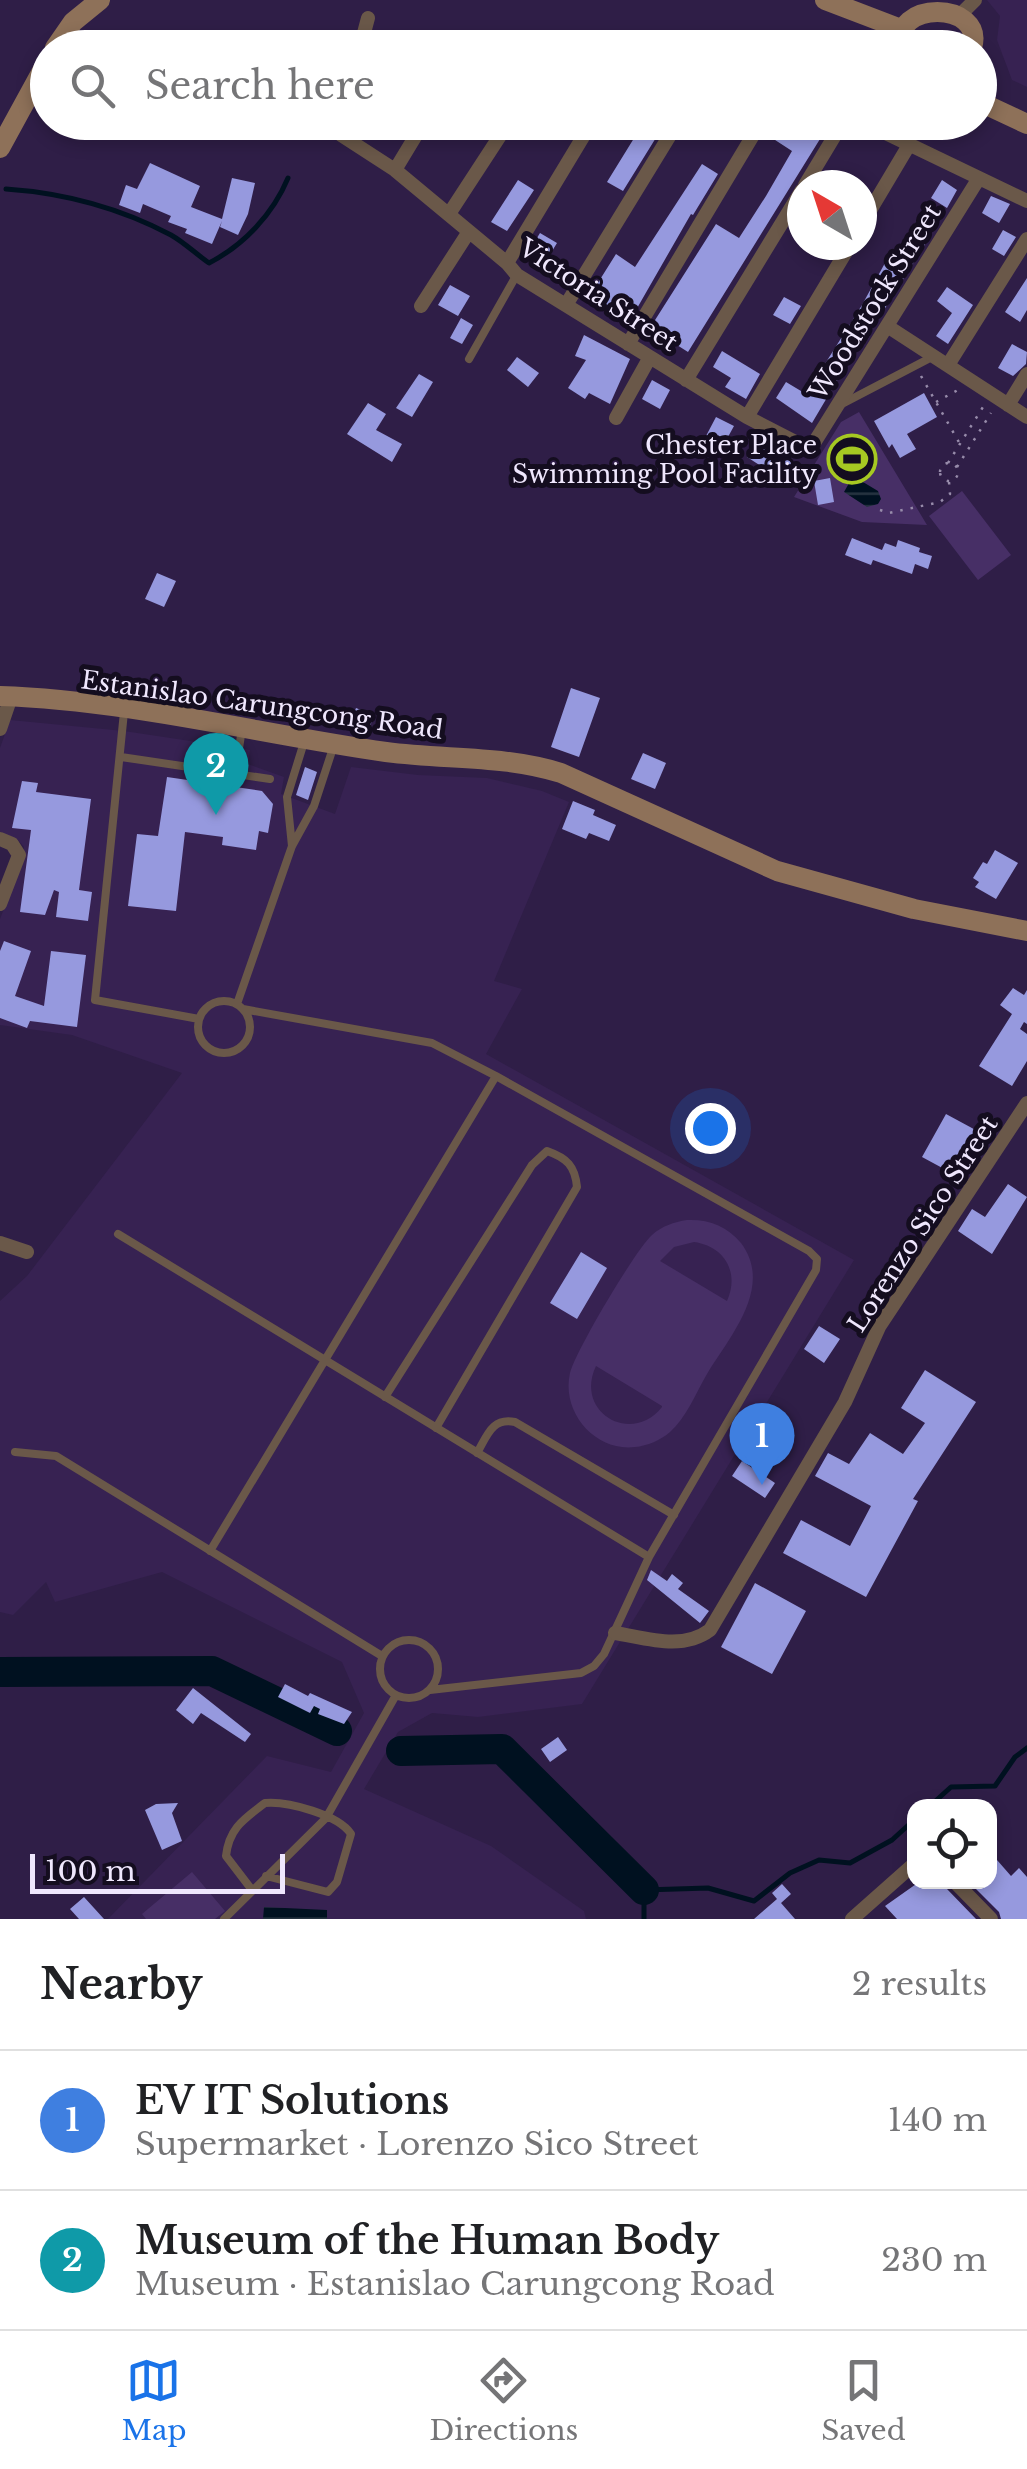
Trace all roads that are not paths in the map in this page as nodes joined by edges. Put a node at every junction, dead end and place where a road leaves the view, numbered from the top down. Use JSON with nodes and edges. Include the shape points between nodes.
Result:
{"nodes":[{"id":1,"x":100,"y":0,"type":"edge"},
{"id":2,"x":825,"y":0,"type":"edge"},
{"id":3,"x":970,"y":6,"type":"edge"},
{"id":4,"x":368,"y":18,"type":"dead end"},
{"id":5,"x":67,"y":30,"type":"edge"},
{"id":6,"x":365,"y":30,"type":"edge"},
{"id":7,"x":886,"y":30,"type":"edge"},
{"id":8,"x":904,"y":30,"type":"edge"},
{"id":9,"x":30,"y":93,"type":"edge"},
{"id":10,"x":997,"y":110,"type":"edge"},
{"id":11,"x":1027,"y":124,"type":"edge"},
{"id":12,"x":347,"y":140,"type":"edge"},
{"id":13,"x":413,"y":140,"type":"edge"},
{"id":14,"x":496,"y":140,"type":"edge"},
{"id":15,"x":582,"y":140,"type":"edge"},
{"id":16,"x":667,"y":140,"type":"edge"},
{"id":17,"x":750,"y":140,"type":"edge"},
{"id":18,"x":832,"y":140,"type":"edge"},
{"id":19,"x":897,"y":140,"type":"edge"},
{"id":20,"x":909,"y":145,"type":"junction"},
{"id":21,"x":0,"y":148,"type":"edge"},
{"id":22,"x":395,"y":170,"type":"junction"},
{"id":23,"x":813,"y":170,"type":"edge"},
{"id":24,"x":979,"y":178,"type":"junction"},
{"id":25,"x":877,"y":199,"type":"edge"},
{"id":26,"x":1027,"y":201,"type":"edge"},
{"id":27,"x":787,"y":213,"type":"edge"},
{"id":28,"x":449,"y":214,"type":"junction"},
{"id":29,"x":468,"y":233,"type":"junction"},
{"id":30,"x":1027,"y":239,"type":"edge"},
{"id":31,"x":841,"y":260,"type":"edge"},
{"id":32,"x":512,"y":269,"type":"junction"},
{"id":33,"x":566,"y":305,"type":"junction"},
{"id":34,"x":421,"y":306,"type":"dead end"},
{"id":35,"x":887,"y":326,"type":"junction"},
{"id":36,"x":628,"y":344,"type":"junction"},
{"id":37,"x":934,"y":356,"type":"junction"},
{"id":38,"x":650,"y":358,"type":"junction"},
{"id":39,"x":469,"y":359,"type":"dead end"},
{"id":40,"x":948,"y":365,"type":"junction"},
{"id":41,"x":1027,"y":374,"type":"edge"},
{"id":42,"x":686,"y":380,"type":"junction"},
{"id":43,"x":836,"y":406,"type":"junction"},
{"id":44,"x":1001,"y":406,"type":"junction"},
{"id":45,"x":748,"y":417,"type":"junction"},
{"id":46,"x":1027,"y":417,"type":"edge"},
{"id":47,"x":616,"y":418,"type":"dead end"},
{"id":48,"x":805,"y":447,"type":"joint"},
{"id":49,"x":5,"y":697,"type":"edge"},
{"id":50,"x":124,"y":710,"type":"junction"},
{"id":51,"x":242,"y":726,"type":"junction"},
{"id":52,"x":0,"y":729,"type":"edge"},
{"id":53,"x":304,"y":739,"type":"junction"},
{"id":54,"x":335,"y":744,"type":"junction"},
{"id":55,"x":121,"y":757,"type":"junction"},
{"id":56,"x":234,"y":774,"type":"junction"},
{"id":57,"x":270,"y":779,"type":"dead end"},
{"id":58,"x":0,"y":839,"type":"edge"},
{"id":59,"x":292,"y":846,"type":"junction"},
{"id":60,"x":0,"y":904,"type":"edge"},
{"id":61,"x":1027,"y":931,"type":"edge"},
{"id":62,"x":240,"y":1007,"type":"junction"},
{"id":63,"x":199,"y":1019,"type":"junction"},
{"id":64,"x":496,"y":1076,"type":"junction"},
{"id":65,"x":1027,"y":1103,"type":"edge"},
{"id":66,"x":118,"y":1234,"type":"dead end"},
{"id":67,"x":3,"y":1247,"type":"edge"},
{"id":68,"x":28,"y":1252,"type":"dead end"},
{"id":69,"x":326,"y":1360,"type":"junction"},
{"id":70,"x":385,"y":1397,"type":"junction"},
{"id":71,"x":436,"y":1428,"type":"junction"},
{"id":72,"x":16,"y":1452,"type":"dead end"},
{"id":73,"x":477,"y":1453,"type":"junction"},
{"id":74,"x":674,"y":1515,"type":"junction"},
{"id":75,"x":210,"y":1551,"type":"junction"},
{"id":76,"x":649,"y":1557,"type":"junction"},
{"id":77,"x":614,"y":1633,"type":"junction"},
{"id":78,"x":382,"y":1656,"type":"junction"},
{"id":79,"x":430,"y":1690,"type":"junction"},
{"id":80,"x":396,"y":1696,"type":"junction"},
{"id":81,"x":326,"y":1818,"type":"junction"},
{"id":82,"x":907,"y":1870,"type":"edge"},
{"id":83,"x":266,"y":1876,"type":"junction"},
{"id":84,"x":962,"y":1889,"type":"edge"},
{"id":85,"x":252,"y":1890,"type":"junction"},
{"id":86,"x":224,"y":1919,"type":"edge"},
{"id":87,"x":852,"y":1919,"type":"edge"},
{"id":88,"x":991,"y":1919,"type":"edge"}],
"edges":[{"from":1,"to":5,"type":"street"},
{"from":2,"to":7,"type":"street"},
{"from":3,"to":8,"type":"street","via":[[928,2],[910,12]]},
{"from":4,"to":6,"type":"street"},
{"from":9,"to":21,"type":"street"},
{"from":10,"to":11,"type":"street"},
{"from":12,"to":22,"type":"street","name":"Victoria Street"},
{"from":13,"to":22,"type":"street"},
{"from":14,"to":28,"type":"street"},
{"from":15,"to":32,"type":"street"},
{"from":16,"to":33,"type":"street"},
{"from":17,"to":36,"type":"street"},
{"from":18,"to":23,"type":"street"},
{"from":19,"to":20,"type":"street"},
{"from":20,"to":24,"type":"street"},
{"from":20,"to":25,"type":"street"},
{"from":22,"to":28,"type":"street","name":"Victoria Street"},
{"from":24,"to":26,"type":"street"},
{"from":24,"to":35,"type":"street","name":"Woodstock Street"},
{"from":27,"to":42,"type":"street"},
{"from":28,"to":29,"type":"street","name":"Victoria Street"},
{"from":29,"to":32,"type":"street","name":"Victoria Street"},
{"from":29,"to":34,"type":"street"},
{"from":30,"to":40,"type":"street"},
{"from":31,"to":45,"type":"street"},
{"from":32,"to":33,"type":"street","name":"Victoria Street"},
{"from":32,"to":39,"type":"lane"},
{"from":33,"to":36,"type":"street","name":"Victoria Street"},
{"from":35,"to":37,"type":"street"},
{"from":35,"to":43,"type":"street","name":"Woodstock Street"},
{"from":36,"to":38,"type":"street","name":"Victoria Street"},
{"from":37,"to":40,"type":"street"},
{"from":37,"to":43,"type":"lane"},
{"from":38,"to":42,"type":"street","name":"Victoria Street"},
{"from":38,"to":47,"type":"street"},
{"from":40,"to":44,"type":"street"},
{"from":41,"to":44,"type":"street"},
{"from":42,"to":45,"type":"street","name":"Victoria Street"},
{"from":43,"to":48,"type":"street","name":"Woodstock Street"},
{"from":44,"to":46,"type":"street"},
{"from":45,"to":48,"type":"street","name":"Victoria Street"},
{"from":49,"to":50,"type":"street","name":"Estanislao Carungcong Road"},
{"from":49,"to":52,"type":"street"},
{"from":50,"to":51,"type":"street","name":"Estanislao Carungcong Road"},
{"from":50,"to":55,"type":"lane"},
{"from":51,"to":53,"type":"street","name":"Estanislao Carungcong Road"},
{"from":51,"to":56,"type":"lane"},
{"from":53,"to":54,"type":"street","name":"Estanislao Carungcong Road"},
{"from":53,"to":59,"type":"lane","via":[[287,797]]},
{"from":54,"to":59,"type":"lane"},
{"from":54,"to":61,"type":"street","name":"Estanislao Carungcong Road","via":[[536,765],[778,871]]},
{"from":55,"to":56,"type":"lane"},
{"from":55,"to":63,"type":"lane","via":[[95,1000]]},
{"from":56,"to":57,"type":"lane"},
{"from":58,"to":60,"type":"street","via":[[19,855]]},
{"from":59,"to":62,"type":"lane"},
{"from":62,"to":63,"type":"lane","via":[[222,1000]]},
{"from":62,"to":63,"type":"lane","via":[[250,1023],[248,1039],[236,1051],[204,1046]]},
{"from":62,"to":64,"type":"lane","via":[[432,1043]]},
{"from":64,"to":69,"type":"lane"},
{"from":64,"to":74,"type":"lane","via":[[817,1259]]},
{"from":65,"to":77,"type":"street","name":"Lorenzo Sico Street","via":[[879,1327],[845,1402],[710,1630],[680,1643]]},
{"from":66,"to":69,"type":"lane"},
{"from":67,"to":68,"type":"street"},
{"from":69,"to":70,"type":"lane"},
{"from":69,"to":75,"type":"lane"},
{"from":70,"to":71,"type":"lane"},
{"from":70,"to":71,"type":"lane","via":[[532,1166],[548,1152],[563,1157],[576,1171],[577,1187]]},
{"from":71,"to":73,"type":"lane"},
{"from":72,"to":75,"type":"lane","via":[[56,1456]]},
{"from":73,"to":74,"type":"lane","via":[[493,1426],[515,1422]]},
{"from":73,"to":76,"type":"lane"},
{"from":74,"to":76,"type":"lane"},
{"from":75,"to":78,"type":"lane"},
{"from":76,"to":77,"type":"lane"},
{"from":77,"to":79,"type":"lane","via":[[604,1654],[581,1673]]},
{"from":78,"to":79,"type":"lane","via":[[404,1640],[422,1642],[438,1664]]},
{"from":78,"to":80,"type":"lane","via":[[380,1674]]},
{"from":79,"to":80,"type":"lane","via":[[414,1698]]},
{"from":80,"to":81,"type":"lane"},
{"from":81,"to":83,"type":"lane"},
{"from":81,"to":83,"type":"lane","via":[[351,1834],[333,1889],[317,1891]]},
{"from":81,"to":85,"type":"lane","via":[[280,1802],[265,1803],[244,1818],[228,1838],[226,1856]]},
{"from":82,"to":87,"type":"street"},
{"from":83,"to":85,"type":"lane"},
{"from":84,"to":88,"type":"street"},
{"from":85,"to":86,"type":"lane"}]}
